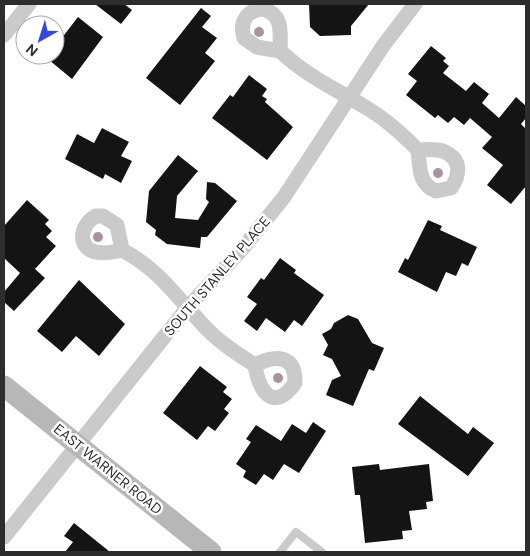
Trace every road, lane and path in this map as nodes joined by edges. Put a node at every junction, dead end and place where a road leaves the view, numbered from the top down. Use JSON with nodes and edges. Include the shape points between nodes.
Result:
{"nodes":[{"id":1,"x":29,"y":4,"type":"edge"},
{"id":2,"x":415,"y":4,"type":"edge"},
{"id":3,"x":4,"y":35,"type":"edge"},
{"id":4,"x":280,"y":51,"type":"dead end"},
{"id":5,"x":348,"y":98,"type":"junction"},
{"id":6,"x":418,"y":150,"type":"dead end"},
{"id":7,"x":122,"y":250,"type":"dead end"},
{"id":8,"x":188,"y":307,"type":"junction"},
{"id":9,"x":255,"y":365,"type":"dead end"},
{"id":10,"x":4,"y":386,"type":"edge"},
{"id":11,"x":77,"y":445,"type":"junction"},
{"id":12,"x":4,"y":537,"type":"edge"},
{"id":13,"x":212,"y":552,"type":"edge"},
{"id":14,"x":280,"y":552,"type":"edge"},
{"id":15,"x":322,"y":552,"type":"edge"}],
"edges":[{"from":1,"to":3,"type":"street"},
{"from":2,"to":5,"type":"street","name":"SOUTH STANLEY PLACE"},
{"from":4,"to":5,"type":"street","via":[[297,67]]},
{"from":5,"to":6,"type":"street","via":[[386,122]]},
{"from":5,"to":8,"type":"street","name":"SOUTH STANLEY PLACE","via":[[284,197],[243,248]]},
{"from":7,"to":8,"type":"street","via":[[164,280]]},
{"from":8,"to":9,"type":"street","via":[[206,328]]},
{"from":8,"to":11,"type":"street","name":"SOUTH STANLEY PLACE"},
{"from":10,"to":11,"type":"main road","name":"EAST WARNER ROAD"},
{"from":11,"to":12,"type":"street","name":"SOUTH STANLEY PLACE"},
{"from":11,"to":13,"type":"main road","name":"EAST WARNER ROAD"},
{"from":14,"to":15,"type":"lane","via":[[296,532]]}]}
